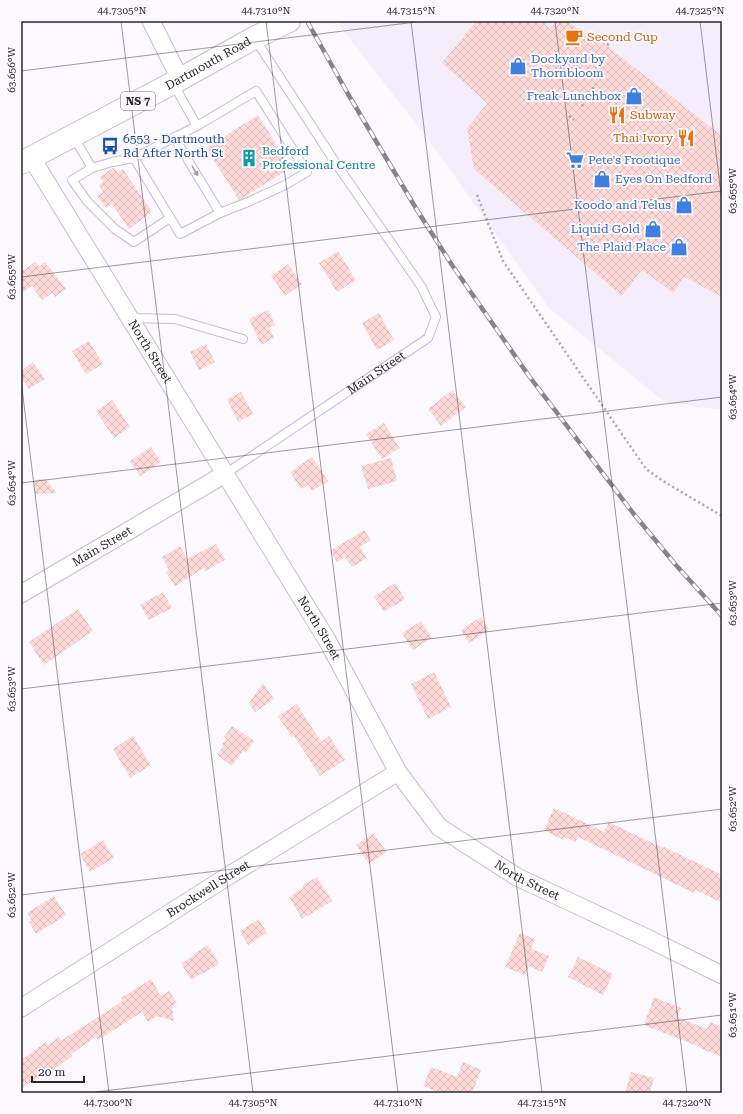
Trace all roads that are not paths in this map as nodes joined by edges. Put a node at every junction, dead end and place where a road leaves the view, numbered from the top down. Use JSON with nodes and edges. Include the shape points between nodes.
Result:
{"nodes":[{"id":1,"x":151,"y":21,"type":"edge"},
{"id":2,"x":289,"y":21,"type":"edge"},
{"id":3,"x":254,"y":38,"type":"junction"},
{"id":4,"x":176,"y":81,"type":"junction"},
{"id":5,"x":197,"y":126,"type":"junction"},
{"id":6,"x":72,"y":135,"type":"junction"},
{"id":7,"x":174,"y":138,"type":"junction"},
{"id":8,"x":134,"y":158,"type":"junction"},
{"id":9,"x":26,"y":160,"type":"edge"},
{"id":10,"x":92,"y":168,"type":"junction"},
{"id":11,"x":220,"y":213,"type":"junction"},
{"id":12,"x":170,"y":218,"type":"junction"},
{"id":13,"x":129,"y":318,"type":"junction"},
{"id":14,"x":244,"y":339,"type":"dead end"},
{"id":15,"x":225,"y":474,"type":"junction"},
{"id":16,"x":21,"y":594,"type":"edge"},
{"id":17,"x":398,"y":772,"type":"junction"},
{"id":18,"x":722,"y":975,"type":"edge"},
{"id":19,"x":21,"y":1008,"type":"edge"}],
"edges":[{"from":1,"to":4,"type":"street"},
{"from":2,"to":3,"type":"main road","name":"Dartmouth Road","number":"NS 7"},
{"from":3,"to":4,"type":"main road","name":"Dartmouth Road","number":"NS 7"},
{"from":3,"to":15,"type":"lane","name":"Main Street","via":[[337,165],[421,286],[436,317],[428,338]]},
{"from":4,"to":5,"type":"lane"},
{"from":4,"to":6,"type":"main road","name":"Dartmouth Road","number":"NS 7"},
{"from":5,"to":7,"type":"lane"},
{"from":5,"to":11,"type":"lane","via":[[256,91],[307,172],[285,185]]},
{"from":6,"to":9,"type":"main road","name":"Dartmouth Road","number":"NS 7"},
{"from":6,"to":10,"type":"lane"},
{"from":7,"to":8,"type":"lane"},
{"from":7,"to":11,"type":"lane","one_way":true},
{"from":8,"to":10,"type":"lane"},
{"from":8,"to":12,"type":"lane"},
{"from":9,"to":13,"type":"street","name":"North Street"},
{"from":10,"to":12,"type":"lane","via":[[72,180],[87,201],[115,229],[134,242]]},
{"from":11,"to":12,"type":"lane","via":[[180,234]]},
{"from":13,"to":14,"type":"lane","via":[[175,319]]},
{"from":13,"to":15,"type":"street","name":"North Street"},
{"from":15,"to":16,"type":"street","name":"Main Street"},
{"from":15,"to":17,"type":"street","name":"North Street","via":[[326,640]]},
{"from":17,"to":18,"type":"street","name":"North Street","via":[[439,827],[517,877]]},
{"from":17,"to":19,"type":"street","name":"Brockwell Street"}]}
